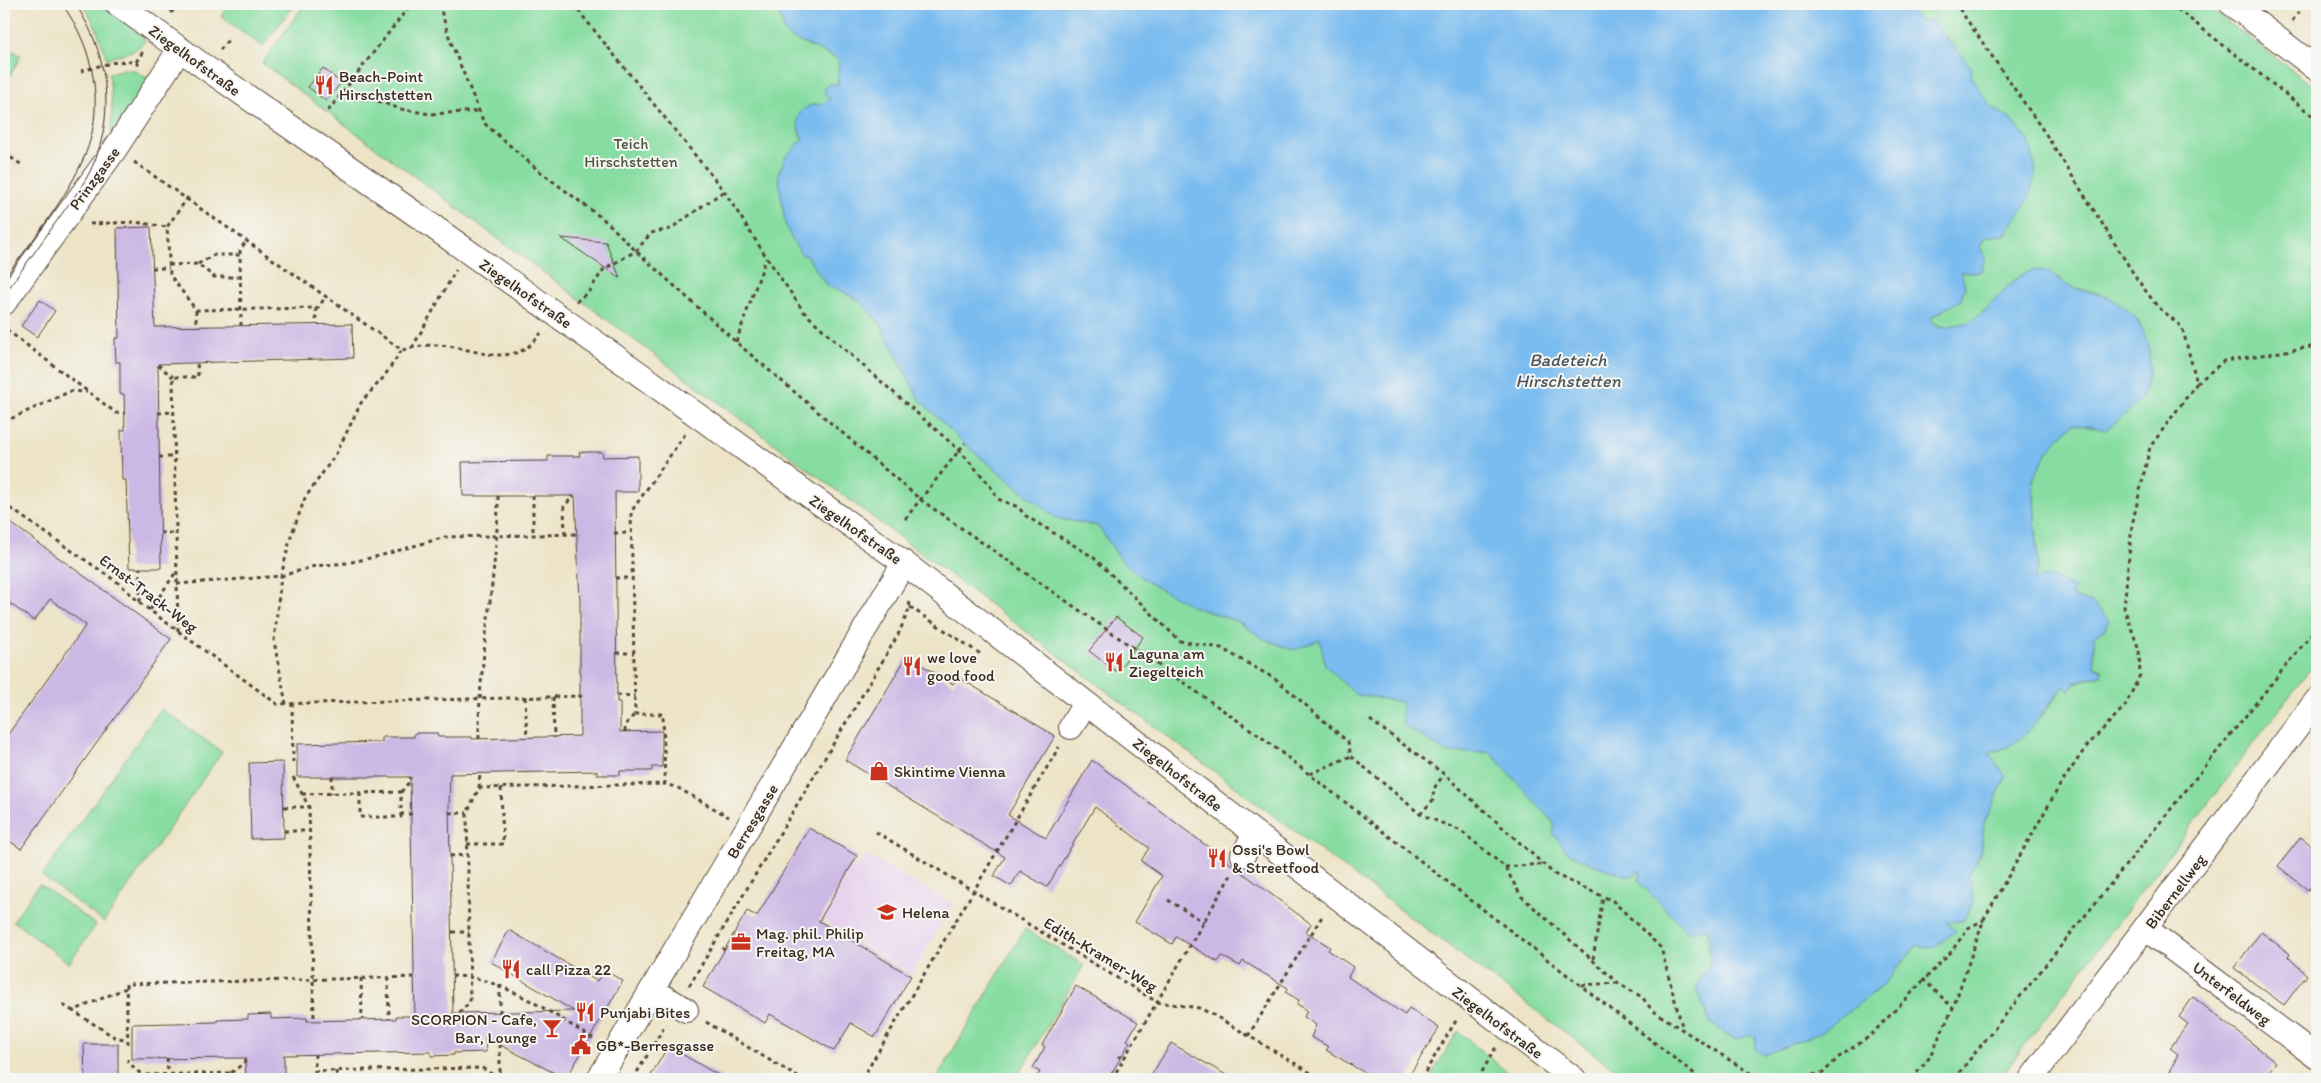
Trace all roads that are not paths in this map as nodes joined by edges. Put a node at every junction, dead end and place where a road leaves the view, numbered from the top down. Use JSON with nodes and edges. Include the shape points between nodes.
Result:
{"nodes":[{"id":1,"x":118,"y":4,"type":"edge"},
{"id":2,"x":2232,"y":4,"type":"edge"},
{"id":3,"x":180,"y":49,"type":"junction"},
{"id":4,"x":2317,"y":69,"type":"edge"},
{"id":5,"x":4,"y":303,"type":"edge"},
{"id":6,"x":904,"y":563,"type":"junction"},
{"id":7,"x":2317,"y":700,"type":"edge"},
{"id":8,"x":1086,"y":703,"type":"junction"},
{"id":9,"x":1071,"y":727,"type":"road end"},
{"id":10,"x":1255,"y":834,"type":"junction"},
{"id":11,"x":1243,"y":855,"type":"road end"},
{"id":12,"x":2146,"y":929,"type":"junction"},
{"id":13,"x":652,"y":990,"type":"junction"},
{"id":14,"x":682,"y":1007,"type":"road end"},
{"id":15,"x":2317,"y":1057,"type":"edge"},
{"id":16,"x":599,"y":1079,"type":"edge"},
{"id":17,"x":1574,"y":1079,"type":"edge"},
{"id":18,"x":2031,"y":1079,"type":"edge"}],
"edges":[{"from":1,"to":3,"type":"street","name":"Ziegelhofstraße"},
{"from":2,"to":4,"type":"street"},
{"from":3,"to":5,"type":"street","name":"Prinzgasse","via":[[115,149]]},
{"from":3,"to":6,"type":"street","name":"Ziegelhofstraße"},
{"from":6,"to":8,"type":"street","name":"Ziegelhofstraße"},
{"from":6,"to":13,"type":"street","name":"Berresgasse"},
{"from":7,"to":12,"type":"street","name":"Bibernellweg"},
{"from":8,"to":9,"type":"street"},
{"from":8,"to":10,"type":"street","name":"Ziegelhofstraße"},
{"from":10,"to":11,"type":"street"},
{"from":10,"to":17,"type":"street","name":"Ziegelhofstraße"},
{"from":12,"to":15,"type":"street","name":"Unterfeldweg"},
{"from":12,"to":18,"type":"street","name":"Bibernellweg"},
{"from":13,"to":14,"type":"street"},
{"from":13,"to":16,"type":"street","name":"Berresgasse"}]}
